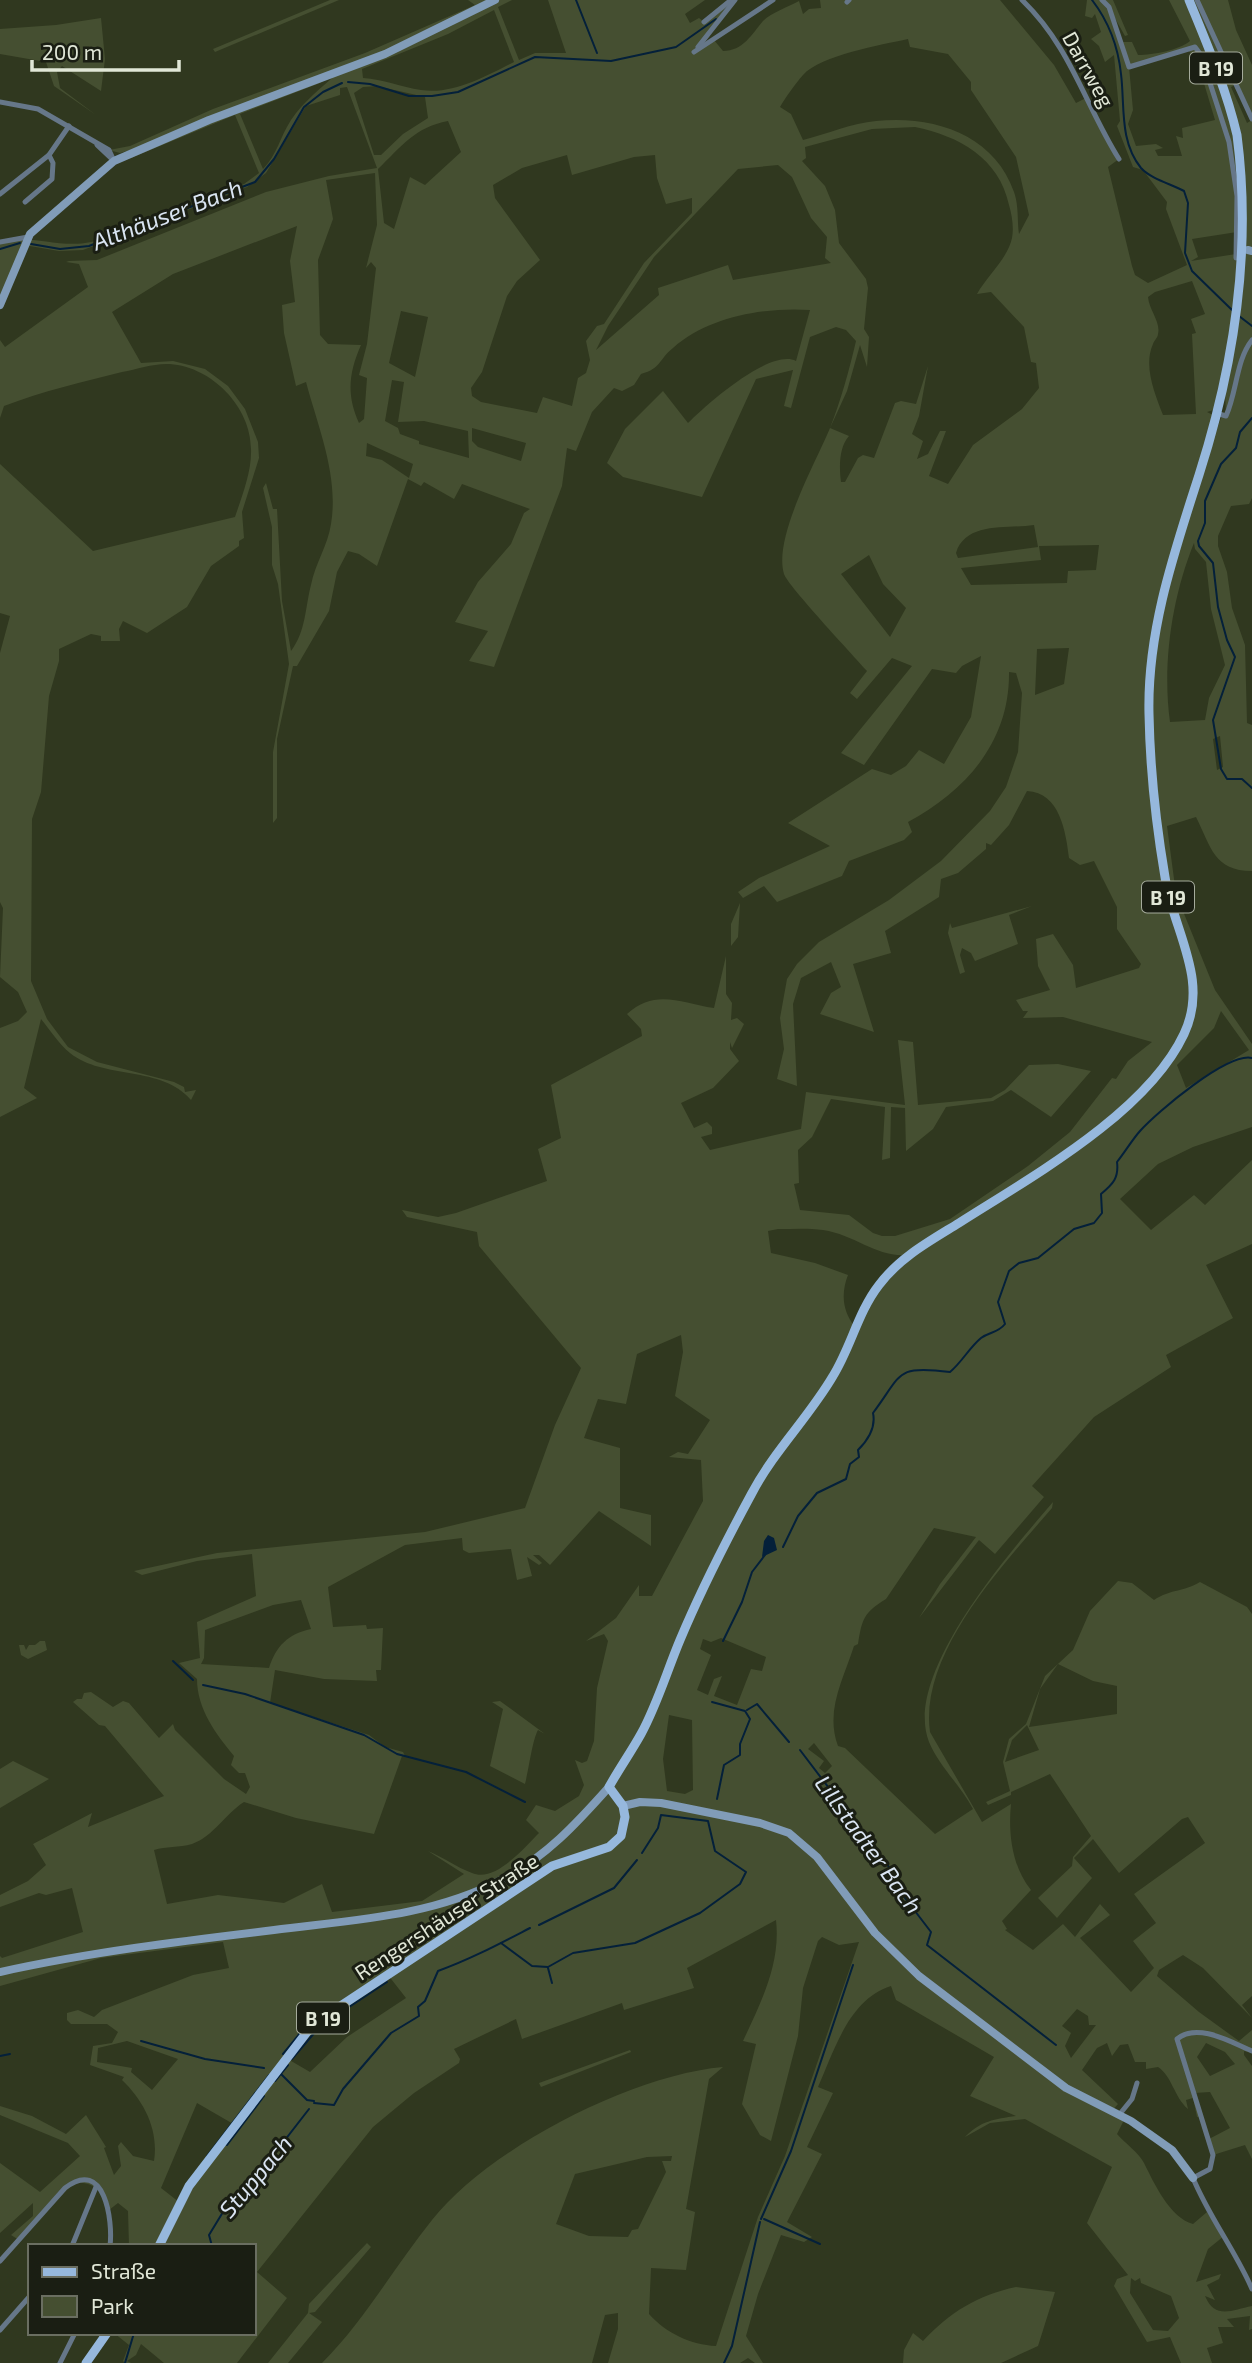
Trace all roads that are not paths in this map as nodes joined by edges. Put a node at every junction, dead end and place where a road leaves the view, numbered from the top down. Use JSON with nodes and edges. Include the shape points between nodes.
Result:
{"nodes":[{"id":1,"x":495,"y":0,"type":"edge"},
{"id":2,"x":733,"y":0,"type":"edge"},
{"id":3,"x":773,"y":0,"type":"edge"},
{"id":4,"x":1022,"y":0,"type":"edge"},
{"id":5,"x":1102,"y":0,"type":"edge"},
{"id":6,"x":1189,"y":0,"type":"edge"},
{"id":7,"x":1197,"y":0,"type":"edge"},
{"id":8,"x":704,"y":22,"type":"dead end"},
{"id":9,"x":0,"y":102,"type":"edge"},
{"id":10,"x":1252,"y":119,"type":"edge"},
{"id":11,"x":69,"y":126,"type":"junction"},
{"id":12,"x":49,"y":155,"type":"junction"},
{"id":13,"x":1119,"y":159,"type":"dead end"},
{"id":14,"x":114,"y":161,"type":"junction"},
{"id":15,"x":0,"y":197,"type":"edge"},
{"id":16,"x":25,"y":202,"type":"dead end"},
{"id":17,"x":28,"y":237,"type":"junction"},
{"id":18,"x":0,"y":242,"type":"edge"},
{"id":19,"x":1250,"y":250,"type":"edge"},
{"id":20,"x":1236,"y":258,"type":"dead end"},
{"id":21,"x":0,"y":305,"type":"edge"},
{"id":22,"x":1252,"y":340,"type":"edge"},
{"id":23,"x":1219,"y":414,"type":"junction"},
{"id":24,"x":609,"y":1787,"type":"junction"},
{"id":25,"x":621,"y":1802,"type":"junction"},
{"id":26,"x":590,"y":1808,"type":"junction"},
{"id":27,"x":0,"y":1972,"type":"edge"},
{"id":28,"x":1252,"y":2051,"type":"edge"},
{"id":29,"x":1137,"y":2082,"type":"dead end"},
{"id":30,"x":1119,"y":2115,"type":"junction"},
{"id":31,"x":1193,"y":2178,"type":"junction"},
{"id":32,"x":96,"y":2186,"type":"junction"},
{"id":33,"x":73,"y":2244,"type":"edge"},
{"id":34,"x":110,"y":2244,"type":"edge"},
{"id":35,"x":160,"y":2244,"type":"edge"},
{"id":36,"x":0,"y":2261,"type":"edge"},
{"id":37,"x":1252,"y":2289,"type":"edge"},
{"id":38,"x":28,"y":2298,"type":"edge"},
{"id":39,"x":0,"y":2330,"type":"edge"},
{"id":40,"x":74,"y":2335,"type":"edge"},
{"id":41,"x":106,"y":2335,"type":"edge"},
{"id":42,"x":60,"y":2363,"type":"edge"},
{"id":43,"x":86,"y":2363,"type":"edge"}],
"edges":[{"from":1,"to":14,"type":"street","via":[[385,54]]},
{"from":2,"to":3,"type":"street","via":[[694,52]]},
{"from":2,"to":8,"type":"street"},
{"from":4,"to":13,"type":"street","name":"Darrweg","via":[[1064,52]]},
{"from":5,"to":20,"type":"street","via":[[1109,7],[1129,67],[1195,47],[1201,55],[1229,142],[1237,196]]},
{"from":6,"to":19,"type":"main road","number":"B 19","via":[[1238,137]]},
{"from":7,"to":10,"type":"street"},
{"from":9,"to":11,"type":"street","via":[[38,108]]},
{"from":11,"to":12,"type":"street"},
{"from":11,"to":14,"type":"street"},
{"from":12,"to":15,"type":"street"},
{"from":12,"to":16,"type":"street","via":[[54,163],[52,179]]},
{"from":14,"to":17,"type":"street"},
{"from":17,"to":18,"type":"street"},
{"from":17,"to":21,"type":"street"},
{"from":19,"to":23,"type":"main road","number":"B 19","via":[[1240,323]]},
{"from":22,"to":23,"type":"street","via":[[1243,352],[1226,416]]},
{"from":23,"to":24,"type":"main road","number":"B 19","via":[[1169,574],[1149,675],[1163,870],[1194,984],[1182,1037],[1164,1065],[1099,1130],[910,1254],[881,1282],[835,1373],[751,1493],[683,1633],[641,1734]]},
{"from":24,"to":25,"type":"main road"},
{"from":24,"to":26,"type":"street"},
{"from":25,"to":26,"type":"street","via":[[604,1800]]},
{"from":25,"to":30,"type":"street","via":[[661,1803],[789,1833],[817,1857],[875,1933],[919,1976],[1066,2088]]},
{"from":25,"to":35,"type":"main road","name":"Rengershäuser Straße","number":"B 19","via":[[624,1830],[609,1847],[552,1866],[314,2026],[189,2186]]},
{"from":26,"to":27,"type":"street","via":[[524,1867],[449,1902],[385,1916],[124,1950]]},
{"from":28,"to":31,"type":"street","via":[[1193,2032],[1176,2043],[1213,2155],[1210,2169]]},
{"from":29,"to":30,"type":"street","via":[[1132,2099]]},
{"from":30,"to":31,"type":"street","via":[[1172,2150]]},
{"from":31,"to":37,"type":"street","via":[[1207,2212],[1235,2251]]},
{"from":32,"to":33,"type":"street"},
{"from":32,"to":34,"type":"street","via":[[107,2201]]},
{"from":32,"to":36,"type":"street","via":[[82,2181],[69,2185]]},
{"from":38,"to":39,"type":"street"},
{"from":40,"to":42,"type":"street"},
{"from":41,"to":43,"type":"main road"}]}
